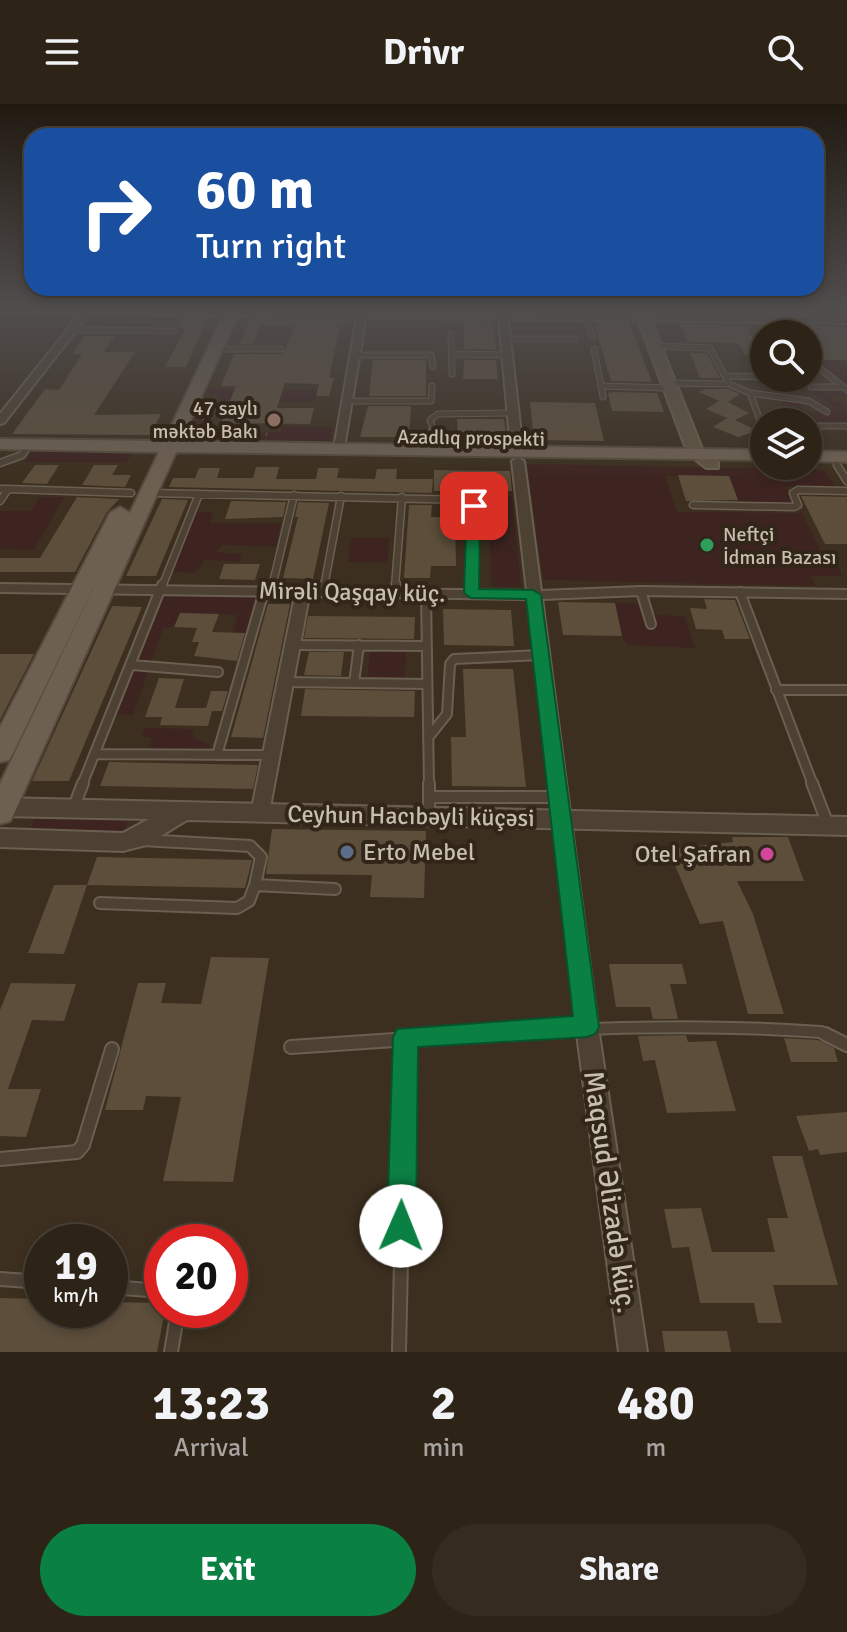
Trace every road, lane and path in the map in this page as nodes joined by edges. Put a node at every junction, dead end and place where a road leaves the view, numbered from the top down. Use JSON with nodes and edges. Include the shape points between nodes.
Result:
{"nodes":[{"id":1,"x":45,"y":364,"type":"edge"},
{"id":2,"x":202,"y":364,"type":"edge"},
{"id":3,"x":206,"y":364,"type":"edge"},
{"id":4,"x":353,"y":364,"type":"edge"},
{"id":5,"x":452,"y":364,"type":"edge"},
{"id":6,"x":508,"y":364,"type":"edge"},
{"id":7,"x":597,"y":364,"type":"edge"},
{"id":8,"x":661,"y":364,"type":"edge"},
{"id":9,"x":719,"y":364,"type":"edge"},
{"id":10,"x":822,"y":371,"type":"edge"},
{"id":11,"x":452,"y":374,"type":"dead end"},
{"id":12,"x":725,"y":376,"type":"junction"},
{"id":13,"x":750,"y":377,"type":"edge"},
{"id":14,"x":729,"y":384,"type":"junction"},
{"id":15,"x":670,"y":385,"type":"junction"},
{"id":16,"x":432,"y":386,"type":"dead end"},
{"id":17,"x":601,"y":386,"type":"junction"},
{"id":18,"x":822,"y":387,"type":"edge"},
{"id":19,"x":839,"y":387,"type":"junction"},
{"id":20,"x":847,"y":390,"type":"edge"},
{"id":21,"x":750,"y":393,"type":"junction"},
{"id":22,"x":603,"y":397,"type":"dead end"},
{"id":23,"x":347,"y":401,"type":"junction"},
{"id":24,"x":756,"y":408,"type":"edge"},
{"id":25,"x":827,"y":412,"type":"dead end"},
{"id":26,"x":513,"y":413,"type":"junction"},
{"id":27,"x":0,"y":421,"type":"edge"},
{"id":28,"x":822,"y":426,"type":"edge"},
{"id":29,"x":847,"y":426,"type":"edge"},
{"id":30,"x":435,"y":434,"type":"dead end"},
{"id":31,"x":0,"y":444,"type":"edge"},
{"id":32,"x":29,"y":444,"type":"junction"},
{"id":33,"x":339,"y":448,"type":"junction"},
{"id":34,"x":164,"y":449,"type":"junction"},
{"id":35,"x":518,"y":456,"type":"junction"},
{"id":36,"x":750,"y":456,"type":"edge"},
{"id":37,"x":822,"y":458,"type":"edge"},
{"id":38,"x":704,"y":459,"type":"junction"},
{"id":39,"x":844,"y":462,"type":"edge"},
{"id":40,"x":0,"y":463,"type":"edge"},
{"id":41,"x":750,"y":463,"type":"edge"},
{"id":42,"x":822,"y":463,"type":"edge"},
{"id":43,"x":847,"y":481,"type":"edge"},
{"id":44,"x":4,"y":489,"type":"edge"},
{"id":45,"x":847,"y":491,"type":"edge"},
{"id":46,"x":140,"y":493,"type":"junction"},
{"id":47,"x":199,"y":494,"type":"junction"},
{"id":48,"x":294,"y":495,"type":"junction"},
{"id":49,"x":341,"y":496,"type":"junction"},
{"id":50,"x":402,"y":497,"type":"junction"},
{"id":51,"x":0,"y":501,"type":"edge"},
{"id":52,"x":693,"y":505,"type":"dead end"},
{"id":53,"x":0,"y":588,"type":"edge"},
{"id":54,"x":93,"y":589,"type":"junction"},
{"id":55,"x":160,"y":590,"type":"junction"},
{"id":56,"x":268,"y":591,"type":"junction"},
{"id":57,"x":641,"y":591,"type":"junction"},
{"id":58,"x":303,"y":592,"type":"junction"},
{"id":59,"x":323,"y":592,"type":"junction"},
{"id":60,"x":740,"y":592,"type":"junction"},
{"id":61,"x":395,"y":593,"type":"junction"},
{"id":62,"x":426,"y":593,"type":"junction"},
{"id":63,"x":471,"y":593,"type":"junction"},
{"id":64,"x":847,"y":594,"type":"edge"},
{"id":65,"x":533,"y":595,"type":"junction"},
{"id":66,"x":651,"y":624,"type":"dead end"},
{"id":67,"x":293,"y":645,"type":"junction"},
{"id":68,"x":359,"y":645,"type":"junction"},
{"id":69,"x":426,"y":646,"type":"junction"},
{"id":70,"x":540,"y":655,"type":"junction"},
{"id":71,"x":132,"y":665,"type":"junction"},
{"id":72,"x":218,"y":672,"type":"dead end"},
{"id":73,"x":286,"y":682,"type":"junction"},
{"id":74,"x":354,"y":683,"type":"junction"},
{"id":75,"x":426,"y":684,"type":"junction"},
{"id":76,"x":776,"y":690,"type":"junction"},
{"id":77,"x":847,"y":690,"type":"edge"},
{"id":78,"x":428,"y":738,"type":"junction"},
{"id":79,"x":0,"y":753,"type":"edge"},
{"id":80,"x":95,"y":754,"type":"junction"},
{"id":81,"x":217,"y":755,"type":"junction"},
{"id":82,"x":271,"y":755,"type":"junction"},
{"id":83,"x":7,"y":806,"type":"edge"},
{"id":84,"x":429,"y":807,"type":"junction"},
{"id":85,"x":559,"y":808,"type":"junction"},
{"id":86,"x":73,"y":809,"type":"junction"},
{"id":87,"x":182,"y":811,"type":"junction"},
{"id":88,"x":260,"y":813,"type":"junction"},
{"id":89,"x":837,"y":826,"type":"edge"},
{"id":90,"x":0,"y":838,"type":"edge"},
{"id":91,"x":137,"y":838,"type":"junction"},
{"id":92,"x":255,"y":885,"type":"junction"},
{"id":93,"x":335,"y":889,"type":"dead end"},
{"id":94,"x":100,"y":903,"type":"dead end"},
{"id":95,"x":587,"y":1027,"type":"junction"},
{"id":96,"x":406,"y":1037,"type":"junction"},
{"id":97,"x":847,"y":1045,"type":"edge"},
{"id":98,"x":291,"y":1047,"type":"dead end"},
{"id":99,"x":112,"y":1049,"type":"dead end"},
{"id":100,"x":0,"y":1159,"type":"edge"},
{"id":101,"x":0,"y":1279,"type":"edge"},
{"id":102,"x":24,"y":1281,"type":"edge"},
{"id":103,"x":175,"y":1328,"type":"edge"},
{"id":104,"x":171,"y":1352,"type":"edge"},
{"id":105,"x":399,"y":1352,"type":"edge"},
{"id":106,"x":633,"y":1352,"type":"edge"}],
"edges":[{"from":1,"to":27,"type":"street"},
{"from":2,"to":34,"type":"main road"},
{"from":3,"to":34,"type":"main road"},
{"from":4,"to":23,"type":"street"},
{"from":5,"to":11,"type":"lane"},
{"from":6,"to":26,"type":"street","name":"Maqsud Əlizadə küç."},
{"from":7,"to":17,"type":"lane"},
{"from":8,"to":15,"type":"main road"},
{"from":9,"to":12,"type":"lane"},
{"from":10,"to":19,"type":"lane"},
{"from":12,"to":13,"type":"lane"},
{"from":12,"to":14,"type":"lane"},
{"from":14,"to":15,"type":"lane"},
{"from":14,"to":21,"type":"lane"},
{"from":15,"to":17,"type":"lane"},
{"from":15,"to":38,"type":"main road"},
{"from":16,"to":23,"type":"lane","via":[[431,401]]},
{"from":17,"to":22,"type":"lane"},
{"from":18,"to":19,"type":"lane"},
{"from":19,"to":20,"type":"lane"},
{"from":21,"to":24,"type":"lane"},
{"from":21,"to":25,"type":"lane","via":[[809,401]]},
{"from":23,"to":33,"type":"street"},
{"from":26,"to":30,"type":"lane","via":[[438,414],[430,420]]},
{"from":26,"to":35,"type":"street","name":"Maqsud Əlizadə küç."},
{"from":28,"to":29,"type":"lane"},
{"from":31,"to":32,"type":"main road","name":"Azadlıq prospekti"},
{"from":32,"to":34,"type":"main road","name":"Azadlıq prospekti"},
{"from":32,"to":40,"type":"lane","via":[[22,455]]},
{"from":33,"to":34,"type":"main road","name":"Azadlıq prospekti"},
{"from":33,"to":35,"type":"main road","name":"Azadlıq prospekti"},
{"from":34,"to":35,"type":"main road","name":"Azadlıq prospekti"},
{"from":34,"to":46,"type":"main road"},
{"from":35,"to":38,"type":"main road","name":"Azadlıq prospekti"},
{"from":35,"to":65,"type":"street","name":"Maqsud Əlizadə küç."},
{"from":36,"to":38,"type":"main road","name":"Azadlıq prospekti"},
{"from":37,"to":39,"type":"main road"},
{"from":38,"to":41,"type":"main road","name":"Azadlıq prospekti"},
{"from":39,"to":42,"type":"main road"},
{"from":39,"to":43,"type":"lane"},
{"from":44,"to":46,"type":"lane"},
{"from":44,"to":51,"type":"lane"},
{"from":45,"to":52,"type":"lane","via":[[798,490],[793,493],[798,505],[794,507]]},
{"from":46,"to":47,"type":"lane"},
{"from":46,"to":54,"type":"main road"},
{"from":47,"to":48,"type":"lane"},
{"from":47,"to":55,"type":"lane"},
{"from":48,"to":49,"type":"lane"},
{"from":48,"to":56,"type":"lane"},
{"from":49,"to":50,"type":"lane"},
{"from":49,"to":59,"type":"lane"},
{"from":50,"to":61,"type":"lane"},
{"from":50,"to":63,"type":"lane","via":[[470,500]]},
{"from":53,"to":54,"type":"street","name":"Mirəli Qaşqay küç."},
{"from":54,"to":55,"type":"street","name":"Mirəli Qaşqay küç."},
{"from":54,"to":79,"type":"main road"},
{"from":54,"to":83,"type":"main road"},
{"from":55,"to":56,"type":"street","name":"Mirəli Qaşqay küç."},
{"from":55,"to":71,"type":"lane"},
{"from":56,"to":58,"type":"street","name":"Mirəli Qaşqay küç."},
{"from":56,"to":81,"type":"lane"},
{"from":57,"to":60,"type":"street","name":"Mirəli Qaşqay küç."},
{"from":57,"to":65,"type":"street","name":"Mirəli Qaşqay küç."},
{"from":57,"to":66,"type":"lane"},
{"from":58,"to":59,"type":"street","name":"Mirəli Qaşqay küç."},
{"from":58,"to":67,"type":"street"},
{"from":59,"to":61,"type":"street","name":"Mirəli Qaşqay küç."},
{"from":60,"to":64,"type":"street","name":"Mirəli Qaşqay küç."},
{"from":60,"to":76,"type":"lane"},
{"from":61,"to":62,"type":"street","name":"Mirəli Qaşqay küç."},
{"from":62,"to":63,"type":"street","name":"Mirəli Qaşqay küç."},
{"from":62,"to":69,"type":"lane"},
{"from":63,"to":65,"type":"street","name":"Mirəli Qaşqay küç."},
{"from":65,"to":70,"type":"street","name":"Maqsud Əlizadə küç."},
{"from":67,"to":68,"type":"lane"},
{"from":67,"to":73,"type":"street"},
{"from":68,"to":69,"type":"lane"},
{"from":68,"to":74,"type":"lane"},
{"from":69,"to":75,"type":"lane"},
{"from":70,"to":78,"type":"lane","via":[[454,659],[449,716]]},
{"from":70,"to":85,"type":"street","name":"Maqsud Əlizadə küç."},
{"from":71,"to":72,"type":"lane"},
{"from":71,"to":80,"type":"lane"},
{"from":73,"to":74,"type":"lane"},
{"from":73,"to":82,"type":"street"},
{"from":74,"to":75,"type":"lane"},
{"from":75,"to":78,"type":"lane"},
{"from":76,"to":77,"type":"lane"},
{"from":76,"to":89,"type":"lane"},
{"from":78,"to":84,"type":"lane"},
{"from":80,"to":81,"type":"lane"},
{"from":80,"to":86,"type":"lane"},
{"from":81,"to":82,"type":"lane"},
{"from":82,"to":88,"type":"street"},
{"from":83,"to":86,"type":"street","name":"Ceyhun Hacıbəyli küçəsi"},
{"from":84,"to":85,"type":"street","name":"Ceyhun Hacıbəyli küçəsi"},
{"from":84,"to":88,"type":"street","name":"Ceyhun Hacıbəyli küçəsi"},
{"from":85,"to":89,"type":"street","name":"Ceyhun Hacıbəyli küçəsi"},
{"from":85,"to":95,"type":"street","name":"Maqsud Əlizadə küç."},
{"from":86,"to":87,"type":"street","name":"Ceyhun Hacıbəyli küçəsi"},
{"from":87,"to":88,"type":"street","name":"Ceyhun Hacıbəyli küçəsi"},
{"from":87,"to":91,"type":"street"},
{"from":90,"to":91,"type":"street"},
{"from":91,"to":92,"type":"lane","via":[[250,846],[261,857]]},
{"from":92,"to":93,"type":"lane"},
{"from":92,"to":94,"type":"lane","via":[[249,901],[237,908]]},
{"from":95,"to":96,"type":"lane"},
{"from":95,"to":97,"type":"lane","via":[[737,1026],[821,1032]]},
{"from":95,"to":106,"type":"street","name":"Maqsud Əlizadə küç."},
{"from":96,"to":98,"type":"lane"},
{"from":96,"to":105,"type":"lane"},
{"from":99,"to":100,"type":"lane","via":[[77,1152]]},
{"from":101,"to":102,"type":"lane"},
{"from":103,"to":104,"type":"lane"}]}
